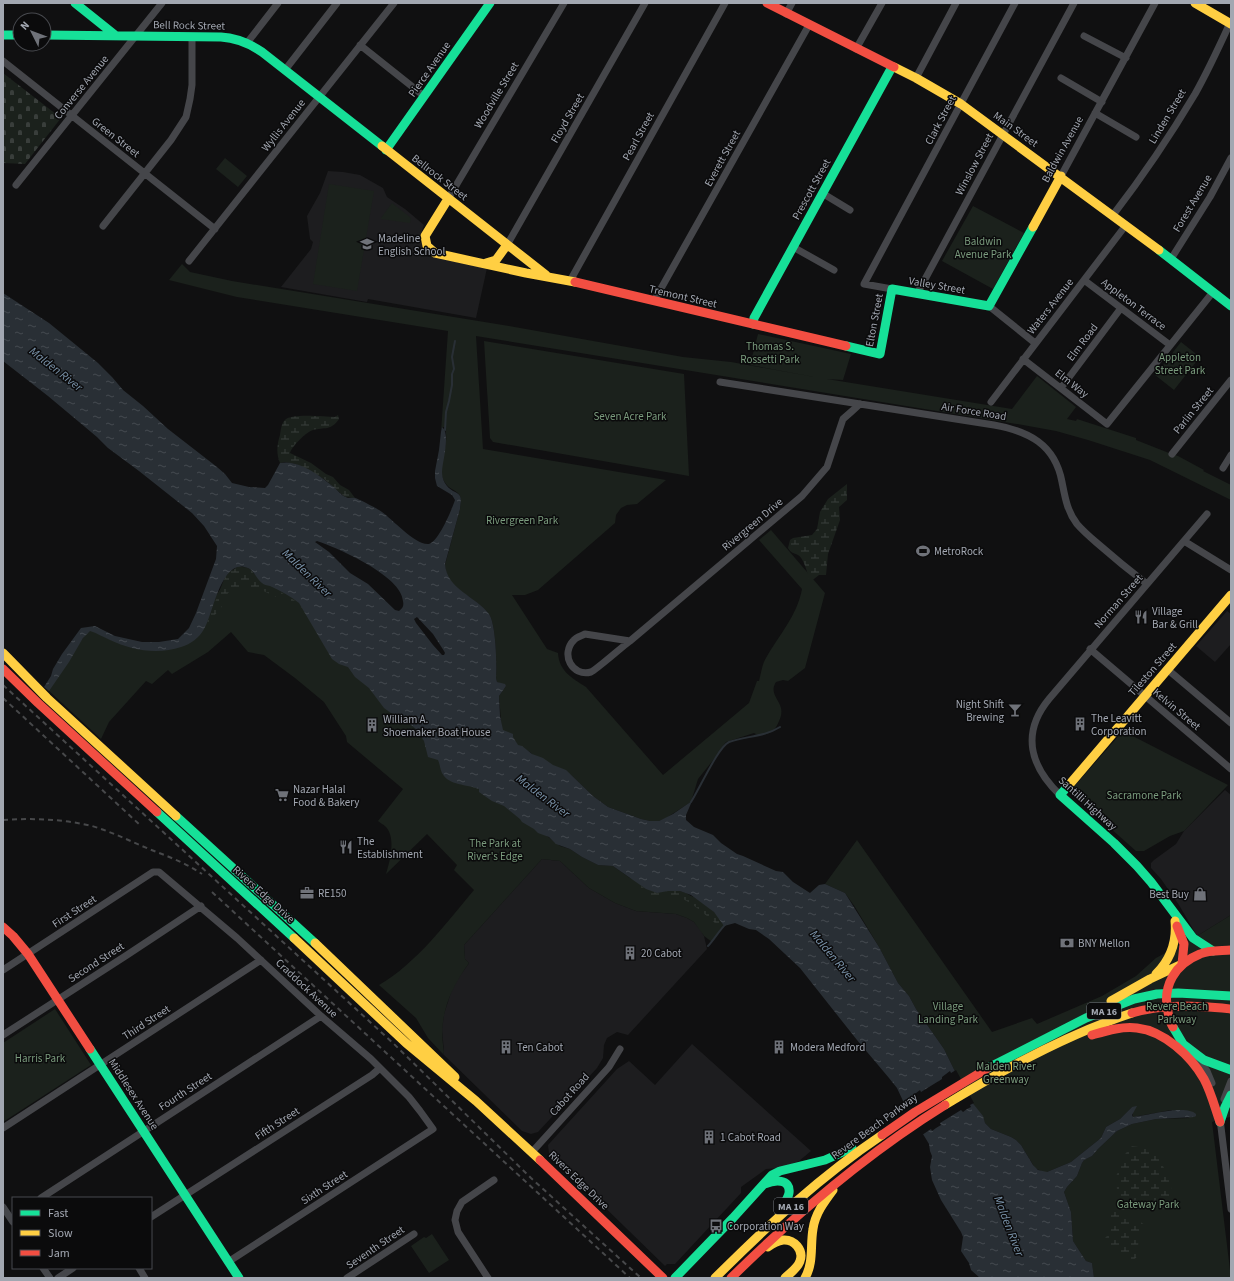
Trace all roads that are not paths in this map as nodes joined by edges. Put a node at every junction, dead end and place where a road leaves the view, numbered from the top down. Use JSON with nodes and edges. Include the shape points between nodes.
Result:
{"nodes":[{"id":1,"x":75,"y":3,"type":"edge"},
{"id":2,"x":162,"y":3,"type":"edge"},
{"id":3,"x":278,"y":3,"type":"edge"},
{"id":4,"x":337,"y":3,"type":"edge"},
{"id":5,"x":394,"y":3,"type":"edge"},
{"id":6,"x":490,"y":3,"type":"edge"},
{"id":7,"x":564,"y":3,"type":"edge"},
{"id":8,"x":645,"y":3,"type":"edge"},
{"id":9,"x":725,"y":3,"type":"edge"},
{"id":10,"x":767,"y":3,"type":"edge"},
{"id":11,"x":792,"y":3,"type":"edge"},
{"id":12,"x":882,"y":3,"type":"edge"},
{"id":13,"x":956,"y":3,"type":"edge"},
{"id":14,"x":1015,"y":3,"type":"edge"},
{"id":15,"x":1074,"y":3,"type":"edge"},
{"id":16,"x":1155,"y":3,"type":"edge"},
{"id":17,"x":1195,"y":3,"type":"edge"},
{"id":18,"x":786,"y":14,"type":"junction"},
{"id":19,"x":1231,"y":23,"type":"edge"},
{"id":20,"x":809,"y":25,"type":"junction"},
{"id":21,"x":52,"y":35,"type":"edge"},
{"id":22,"x":115,"y":35,"type":"junction"},
{"id":23,"x":136,"y":36,"type":"junction"},
{"id":24,"x":1084,"y":36,"type":"dead end"},
{"id":25,"x":192,"y":38,"type":"junction"},
{"id":26,"x":247,"y":43,"type":"junction"},
{"id":27,"x":360,"y":45,"type":"junction"},
{"id":28,"x":856,"y":49,"type":"junction"},
{"id":29,"x":1126,"y":58,"type":"junction"},
{"id":30,"x":3,"y":61,"type":"edge"},
{"id":31,"x":892,"y":67,"type":"junction"},
{"id":32,"x":285,"y":70,"type":"junction"},
{"id":33,"x":916,"y":78,"type":"junction"},
{"id":34,"x":1061,"y":78,"type":"dead end"},
{"id":35,"x":317,"y":96,"type":"junction"},
{"id":36,"x":424,"y":96,"type":"junction"},
{"id":37,"x":1102,"y":102,"type":"junction"},
{"id":38,"x":962,"y":104,"type":"junction"},
{"id":39,"x":1095,"y":113,"type":"junction"},
{"id":40,"x":72,"y":116,"type":"junction"},
{"id":41,"x":1003,"y":134,"type":"junction"},
{"id":42,"x":1136,"y":137,"type":"dead end"},
{"id":43,"x":386,"y":150,"type":"junction"},
{"id":44,"x":1231,"y":158,"type":"edge"},
{"id":45,"x":145,"y":174,"type":"junction"},
{"id":46,"x":1061,"y":176,"type":"junction"},
{"id":47,"x":16,"y":185,"type":"dead end"},
{"id":48,"x":822,"y":193,"type":"junction"},
{"id":49,"x":448,"y":199,"type":"junction"},
{"id":50,"x":850,"y":210,"type":"dead end"},
{"id":51,"x":1113,"y":215,"type":"junction"},
{"id":52,"x":1126,"y":224,"type":"junction"},
{"id":53,"x":103,"y":226,"type":"dead end"},
{"id":54,"x":215,"y":229,"type":"junction"},
{"id":55,"x":507,"y":245,"type":"junction"},
{"id":56,"x":793,"y":247,"type":"junction"},
{"id":57,"x":884,"y":247,"type":"joint"},
{"id":58,"x":1171,"y":259,"type":"junction"},
{"id":59,"x":189,"y":262,"type":"dead end"},
{"id":60,"x":480,"y":262,"type":"junction"},
{"id":61,"x":834,"y":270,"type":"dead end"},
{"id":62,"x":550,"y":277,"type":"junction"},
{"id":63,"x":570,"y":280,"type":"junction"},
{"id":64,"x":1084,"y":280,"type":"junction"},
{"id":65,"x":892,"y":289,"type":"junction"},
{"id":66,"x":1213,"y":292,"type":"junction"},
{"id":67,"x":917,"y":294,"type":"junction"},
{"id":68,"x":654,"y":301,"type":"junction"},
{"id":69,"x":989,"y":306,"type":"junction"},
{"id":70,"x":1231,"y":306,"type":"edge"},
{"id":71,"x":1121,"y":308,"type":"junction"},
{"id":72,"x":753,"y":324,"type":"junction"},
{"id":73,"x":1035,"y":343,"type":"junction"},
{"id":74,"x":1170,"y":345,"type":"junction"},
{"id":75,"x":880,"y":354,"type":"joint"},
{"id":76,"x":1023,"y":359,"type":"junction"},
{"id":77,"x":1231,"y":380,"type":"edge"},
{"id":78,"x":720,"y":382,"type":"dead end"},
{"id":79,"x":1062,"y":388,"type":"junction"},
{"id":80,"x":991,"y":402,"type":"dead end"},
{"id":81,"x":860,"y":404,"type":"junction"},
{"id":82,"x":1172,"y":454,"type":"dead end"},
{"id":83,"x":1231,"y":455,"type":"edge"},
{"id":84,"x":1223,"y":468,"type":"dead end"},
{"id":85,"x":1207,"y":514,"type":"dead end"},
{"id":86,"x":1184,"y":541,"type":"junction"},
{"id":87,"x":1231,"y":570,"type":"edge"},
{"id":88,"x":1147,"y":584,"type":"junction"},
{"id":89,"x":1231,"y":595,"type":"edge"},
{"id":90,"x":630,"y":641,"type":"junction"},
{"id":91,"x":1090,"y":650,"type":"junction"},
{"id":92,"x":3,"y":652,"type":"edge"},
{"id":93,"x":3,"y":669,"type":"edge"},
{"id":94,"x":1167,"y":669,"type":"junction"},
{"id":95,"x":1144,"y":696,"type":"junction"},
{"id":96,"x":1045,"y":703,"type":"joint"},
{"id":97,"x":1231,"y":723,"type":"edge"},
{"id":98,"x":1231,"y":769,"type":"edge"},
{"id":99,"x":1060,"y":795,"type":"junction"},
{"id":100,"x":158,"y":872,"type":"joint"},
{"id":101,"x":201,"y":906,"type":"junction"},
{"id":102,"x":1169,"y":908,"type":"junction"},
{"id":103,"x":1174,"y":920,"type":"junction"},
{"id":104,"x":3,"y":927,"type":"edge"},
{"id":105,"x":1230,"y":950,"type":"edge"},
{"id":106,"x":1213,"y":951,"type":"junction"},
{"id":107,"x":28,"y":954,"type":"junction"},
{"id":108,"x":262,"y":960,"type":"junction"},
{"id":109,"x":1182,"y":964,"type":"junction"},
{"id":110,"x":3,"y":970,"type":"edge"},
{"id":111,"x":1150,"y":979,"type":"junction"},
{"id":112,"x":1166,"y":993,"type":"junction"},
{"id":113,"x":1231,"y":996,"type":"edge"},
{"id":114,"x":58,"y":1000,"type":"junction"},
{"id":115,"x":1166,"y":1006,"type":"junction"},
{"id":116,"x":1231,"y":1009,"type":"edge"},
{"id":117,"x":321,"y":1016,"type":"junction"},
{"id":118,"x":3,"y":1036,"type":"edge"},
{"id":119,"x":1046,"y":1038,"type":"junction"},
{"id":120,"x":1054,"y":1046,"type":"junction"},
{"id":121,"x":1187,"y":1048,"type":"junction"},
{"id":122,"x":620,"y":1049,"type":"dead end"},
{"id":123,"x":101,"y":1065,"type":"junction"},
{"id":124,"x":380,"y":1068,"type":"junction"},
{"id":125,"x":1231,"y":1070,"type":"edge"},
{"id":126,"x":1231,"y":1081,"type":"edge"},
{"id":127,"x":1231,"y":1095,"type":"edge"},
{"id":128,"x":476,"y":1101,"type":"junction"},
{"id":129,"x":1220,"y":1122,"type":"junction"},
{"id":130,"x":892,"y":1126,"type":"junction"},
{"id":131,"x":3,"y":1128,"type":"edge"},
{"id":132,"x":433,"y":1129,"type":"joint"},
{"id":133,"x":144,"y":1130,"type":"junction"},
{"id":134,"x":532,"y":1152,"type":"junction"},
{"id":135,"x":862,"y":1162,"type":"junction"},
{"id":136,"x":494,"y":1180,"type":"dead end"},
{"id":137,"x":759,"y":1189,"type":"junction"},
{"id":138,"x":185,"y":1196,"type":"junction"},
{"id":139,"x":43,"y":1197,"type":"edge"},
{"id":140,"x":3,"y":1207,"type":"edge"},
{"id":141,"x":1231,"y":1209,"type":"edge"},
{"id":142,"x":152,"y":1217,"type":"edge"},
{"id":143,"x":734,"y":1218,"type":"junction"},
{"id":144,"x":12,"y":1219,"type":"edge"},
{"id":145,"x":3,"y":1221,"type":"edge"},
{"id":146,"x":414,"y":1234,"type":"dead end"},
{"id":147,"x":760,"y":1234,"type":"junction"},
{"id":148,"x":228,"y":1262,"type":"junction"},
{"id":149,"x":44,"y":1269,"type":"edge"},
{"id":150,"x":72,"y":1269,"type":"edge"},
{"id":151,"x":140,"y":1269,"type":"edge"},
{"id":152,"x":738,"y":1270,"type":"junction"},
{"id":153,"x":50,"y":1278,"type":"edge"},
{"id":154,"x":58,"y":1278,"type":"edge"},
{"id":155,"x":145,"y":1278,"type":"edge"},
{"id":156,"x":239,"y":1278,"type":"edge"},
{"id":157,"x":347,"y":1278,"type":"edge"},
{"id":158,"x":488,"y":1278,"type":"edge"},
{"id":159,"x":663,"y":1278,"type":"edge"},
{"id":160,"x":675,"y":1278,"type":"edge"},
{"id":161,"x":685,"y":1278,"type":"edge"},
{"id":162,"x":716,"y":1278,"type":"edge"},
{"id":163,"x":731,"y":1278,"type":"edge"},
{"id":164,"x":785,"y":1278,"type":"edge"},
{"id":165,"x":805,"y":1278,"type":"edge"}],
"edges":[{"from":1,"to":22,"type":"main road"},
{"from":2,"to":23,"type":"street","name":"Converse Avenue"},
{"from":3,"to":26,"type":"street"},
{"from":4,"to":32,"type":"street"},
{"from":5,"to":27,"type":"street","name":"Wyllis Avenue"},
{"from":6,"to":36,"type":"main road","name":"Pierce Avenue"},
{"from":7,"to":49,"type":"street","name":"Woodville Street"},
{"from":8,"to":55,"type":"street","name":"Floyd Street"},
{"from":9,"to":63,"type":"street","name":"Pearl Street"},
{"from":10,"to":18,"type":"main road","name":"Main Street"},
{"from":11,"to":18,"type":"street"},
{"from":12,"to":28,"type":"street"},
{"from":13,"to":33,"type":"street"},
{"from":14,"to":38,"type":"street","name":"Clark Street"},
{"from":15,"to":41,"type":"street","name":"Winslow Street"},
{"from":16,"to":29,"type":"street","name":"Baldwin Avenue"},
{"from":17,"to":19,"type":"main road"},
{"from":18,"to":20,"type":"main road","name":"Main Street"},
{"from":19,"to":51,"type":"street","name":"Linden Street","via":[[1174,128],[1153,162]]},
{"from":20,"to":28,"type":"main road","name":"Main Street"},
{"from":20,"to":68,"type":"street","name":"Everett Street"},
{"from":21,"to":22,"type":"main road","name":"Bell Rock Street"},
{"from":22,"to":23,"type":"main road","name":"Bell Rock Street"},
{"from":23,"to":25,"type":"main road","name":"Bell Rock Street"},
{"from":23,"to":40,"type":"street","name":"Converse Avenue"},
{"from":24,"to":29,"type":"street"},
{"from":25,"to":26,"type":"main road","name":"Bell Rock Street","via":[[228,37]]},
{"from":25,"to":45,"type":"street","via":[[191,92],[186,117]]},
{"from":26,"to":32,"type":"main road","name":"Bell Rock Street"},
{"from":27,"to":35,"type":"street","name":"Wyllis Avenue"},
{"from":27,"to":36,"type":"street"},
{"from":28,"to":31,"type":"main road","name":"Main Street"},
{"from":29,"to":37,"type":"street","name":"Baldwin Avenue"},
{"from":30,"to":40,"type":"street","name":"Green Street"},
{"from":31,"to":33,"type":"main road","name":"Main Street"},
{"from":31,"to":48,"type":"main road","name":"Prescott Street"},
{"from":32,"to":35,"type":"main road","name":"Bell Rock Street"},
{"from":33,"to":38,"type":"main road","name":"Main Street"},
{"from":34,"to":37,"type":"street"},
{"from":35,"to":43,"type":"main road","name":"Bellrock Street"},
{"from":35,"to":54,"type":"street","name":"Wyllis Avenue"},
{"from":36,"to":43,"type":"main road","name":"Pierce Avenue"},
{"from":37,"to":39,"type":"street","name":"Baldwin Avenue"},
{"from":38,"to":41,"type":"main road","name":"Main Street"},
{"from":38,"to":57,"type":"street","name":"Clark Street"},
{"from":39,"to":42,"type":"street"},
{"from":39,"to":46,"type":"street","name":"Baldwin Avenue"},
{"from":40,"to":45,"type":"street","name":"Green Street"},
{"from":40,"to":47,"type":"street","name":"Converse Avenue"},
{"from":41,"to":46,"type":"main road","name":"Main Street"},
{"from":41,"to":67,"type":"street","name":"Winslow Street"},
{"from":43,"to":49,"type":"main road","name":"Bellrock Street"},
{"from":44,"to":58,"type":"street","name":"Forest Avenue"},
{"from":45,"to":53,"type":"street"},
{"from":45,"to":54,"type":"street","name":"Green Street"},
{"from":46,"to":51,"type":"main road","name":"Main Street"},
{"from":46,"to":69,"type":"main road","name":"Baldwin Avenue"},
{"from":48,"to":50,"type":"street"},
{"from":48,"to":56,"type":"main road","name":"Prescott Street"},
{"from":49,"to":55,"type":"main road","name":"Bellrock Street"},
{"from":49,"to":60,"type":"main road","name":"Tremont Street","via":[[428,230],[425,242],[435,253]]},
{"from":51,"to":52,"type":"main road","name":"Main Street"},
{"from":52,"to":58,"type":"main road","name":"Main Street"},
{"from":52,"to":64,"type":"street","name":"Waters Avenue"},
{"from":54,"to":59,"type":"street","name":"Wyllis Avenue"},
{"from":55,"to":60,"type":"main road","name":"Tremont Street","via":[[498,260]]},
{"from":55,"to":62,"type":"main road","name":"Bellrock Street"},
{"from":56,"to":61,"type":"street"},
{"from":56,"to":72,"type":"main road","name":"Prescott Street"},
{"from":57,"to":65,"type":"street","name":"Valley Street","via":[[864,284]]},
{"from":58,"to":66,"type":"main road","name":"Main Street"},
{"from":60,"to":62,"type":"main road","name":"Tremont Street"},
{"from":62,"to":63,"type":"main road","name":"Tremont Street"},
{"from":63,"to":68,"type":"main road","name":"Tremont Street"},
{"from":64,"to":71,"type":"street","name":"Appleton Terrace"},
{"from":64,"to":73,"type":"street","name":"Waters Avenue"},
{"from":65,"to":67,"type":"main road","name":"Valley Street"},
{"from":65,"to":75,"type":"main road","name":"Elton Street"},
{"from":66,"to":70,"type":"main road","name":"Main Street"},
{"from":66,"to":74,"type":"street"},
{"from":67,"to":69,"type":"main road","name":"Valley Street"},
{"from":68,"to":72,"type":"main road","name":"Tremont Street"},
{"from":69,"to":73,"type":"street","name":"Valley Street"},
{"from":71,"to":74,"type":"street","name":"Appleton Terrace"},
{"from":71,"to":79,"type":"street","name":"Elm Road"},
{"from":72,"to":75,"type":"main road","name":"Tremont Street"},
{"from":73,"to":76,"type":"street","name":"Waters Avenue"},
{"from":74,"to":79,"type":"street","name":"Elm Way","via":[[1107,424]]},
{"from":76,"to":79,"type":"street","name":"Elm Way"},
{"from":76,"to":80,"type":"street","name":"Waters Avenue"},
{"from":77,"to":82,"type":"street","name":"Parlin Street"},
{"from":78,"to":81,"type":"street","name":"Air Force Road"},
{"from":81,"to":88,"type":"street","name":"Air Force Road","via":[[1011,428],[1032,437],[1049,452],[1057,466],[1068,510],[1077,525]]},
{"from":81,"to":90,"type":"street","name":"Rivergreen Drive","via":[[843,419],[827,467],[802,496]]},
{"from":83,"to":84,"type":"street"},
{"from":85,"to":86,"type":"street","name":"Norman Street"},
{"from":86,"to":87,"type":"street"},
{"from":86,"to":88,"type":"street","name":"Norman Street"},
{"from":88,"to":91,"type":"street","name":"Norman Street"},
{"from":89,"to":94,"type":"main road","name":"Tileston Street"},
{"from":90,"to":90,"type":"street","name":"Rivergreen Drive","via":[[584,634],[574,639],[568,648],[568,659],[577,670],[592,672]]},
{"from":91,"to":95,"type":"street","name":"Kelvin Street"},
{"from":91,"to":96,"type":"street","name":"Norman Street"},
{"from":92,"to":128,"type":"main road","name":"Rivers Edge Drive","via":[[47,698],[304,933]]},
{"from":93,"to":128,"type":"main road","name":"Rivers Edge Drive","via":[[406,1043]]},
{"from":94,"to":95,"type":"main road","name":"Tileston Street"},
{"from":94,"to":97,"type":"street"},
{"from":95,"to":98,"type":"street","name":"Kelvin Street"},
{"from":95,"to":99,"type":"main road","name":"Tileston Street"},
{"from":96,"to":99,"type":"street","name":"Santilli Highway","via":[[1036,718],[1032,738],[1033,749],[1042,776]]},
{"from":99,"to":102,"type":"main road","name":"Santilli Highway","via":[[1132,860]]},
{"from":100,"to":101,"type":"street","name":"Craddock Avenue"},
{"from":100,"to":107,"type":"street","name":"First Street","via":[[153,872]]},
{"from":101,"to":108,"type":"street","name":"Craddock Avenue"},
{"from":101,"to":114,"type":"street","name":"Second Street"},
{"from":102,"to":103,"type":"main road","name":"Santilli Highway"},
{"from":102,"to":106,"type":"main road","name":"Santilli Highway","via":[[1193,938]]},
{"from":103,"to":109,"type":"main road","name":"Santilli Highway","via":[[1184,944]]},
{"from":103,"to":111,"type":"main road","via":[[1172,952],[1165,964]]},
{"from":104,"to":107,"type":"main road","name":"Middlesex Avenue"},
{"from":105,"to":106,"type":"main road"},
{"from":106,"to":109,"type":"main road","via":[[1195,956]]},
{"from":107,"to":110,"type":"street","name":"First Street"},
{"from":107,"to":114,"type":"main road","name":"Middlesex Avenue"},
{"from":108,"to":117,"type":"street","name":"Craddock Avenue"},
{"from":108,"to":123,"type":"street","name":"Third Street"},
{"from":109,"to":111,"type":"main road"},
{"from":109,"to":112,"type":"main road","via":[[1170,979]]},
{"from":111,"to":119,"type":"main road"},
{"from":112,"to":113,"type":"main road","name":"Revere Beach Parkway","number":"MA 16"},
{"from":112,"to":115,"type":"main road"},
{"from":112,"to":119,"type":"main road","name":"Revere Beach Parkway","number":"MA 16","via":[[1123,1003]]},
{"from":114,"to":118,"type":"street","name":"Second Street"},
{"from":114,"to":123,"type":"main road","name":"Middlesex Avenue"},
{"from":115,"to":116,"type":"main road","name":"Revere Beach Parkway","number":"MA 16"},
{"from":115,"to":120,"type":"main road","name":"Revere Beach Parkway","number":"MA 16","via":[[1124,1016]]},
{"from":115,"to":121,"type":"main road","via":[[1171,1026]]},
{"from":117,"to":124,"type":"street","name":"Craddock Avenue"},
{"from":117,"to":133,"type":"street","name":"Fourth Street"},
{"from":119,"to":130,"type":"main road","name":"Revere Beach Parkway","number":"MA 16","via":[[984,1069]]},
{"from":120,"to":129,"type":"main road","via":[[1121,1029],[1136,1028],[1153,1032],[1169,1042],[1201,1074]]},
{"from":120,"to":135,"type":"main road","name":"Revere Beach Parkway","number":"MA 16","via":[[989,1079],[899,1135]]},
{"from":121,"to":125,"type":"main road","via":[[1205,1061]]},
{"from":121,"to":129,"type":"street","via":[[1210,1077]]},
{"from":122,"to":134,"type":"street","name":"Cabot Road","via":[[609,1067]]},
{"from":123,"to":131,"type":"street","name":"Third Street"},
{"from":123,"to":133,"type":"main road","name":"Middlesex Avenue"},
{"from":124,"to":132,"type":"street","name":"Craddock Avenue","via":[[413,1102]]},
{"from":124,"to":138,"type":"street","name":"Fifth Street"},
{"from":126,"to":129,"type":"street","via":[[1223,1101]]},
{"from":127,"to":129,"type":"main road"},
{"from":128,"to":134,"type":"main road","name":"Rivers Edge Drive"},
{"from":129,"to":141,"type":"street"},
{"from":130,"to":137,"type":"main road","via":[[831,1158],[775,1173]]},
{"from":130,"to":147,"type":"main road","name":"Revere Beach Parkway","number":"MA 16","via":[[792,1204]]},
{"from":132,"to":148,"type":"street","name":"Sixth Street"},
{"from":133,"to":138,"type":"main road","name":"Middlesex Avenue"},
{"from":133,"to":139,"type":"street","name":"Fourth Street"},
{"from":134,"to":159,"type":"main road","name":"Rivers Edge Drive"},
{"from":135,"to":152,"type":"main road","name":"Revere Beach Parkway","number":"MA 16","via":[[806,1206]]},
{"from":135,"to":165,"type":"main road","via":[[836,1187],[818,1211],[813,1229],[812,1261]]},
{"from":136,"to":158,"type":"street","via":[[462,1202],[455,1220],[458,1232]]},
{"from":137,"to":143,"type":"main road"},
{"from":137,"to":147,"type":"main road","via":[[768,1182],[777,1180],[786,1184],[789,1190],[786,1201]]},
{"from":138,"to":142,"type":"street","name":"Fifth Street"},
{"from":138,"to":148,"type":"main road","name":"Middlesex Avenue"},
{"from":140,"to":144,"type":"street"},
{"from":143,"to":160,"type":"main road"},
{"from":143,"to":161,"type":"main road"},
{"from":144,"to":145,"type":"street"},
{"from":146,"to":157,"type":"street","name":"Seventh Street"},
{"from":147,"to":162,"type":"main road","name":"Revere Beach Parkway","number":"MA 16"},
{"from":148,"to":156,"type":"main road","name":"Middlesex Avenue"},
{"from":149,"to":153,"type":"street"},
{"from":150,"to":154,"type":"street"},
{"from":151,"to":155,"type":"street"},
{"from":152,"to":163,"type":"main road","name":"Revere Beach Parkway","number":"MA 16"},
{"from":152,"to":164,"type":"main road","via":[[770,1245],[780,1240],[788,1240],[797,1246],[801,1256],[800,1263]]}]}
